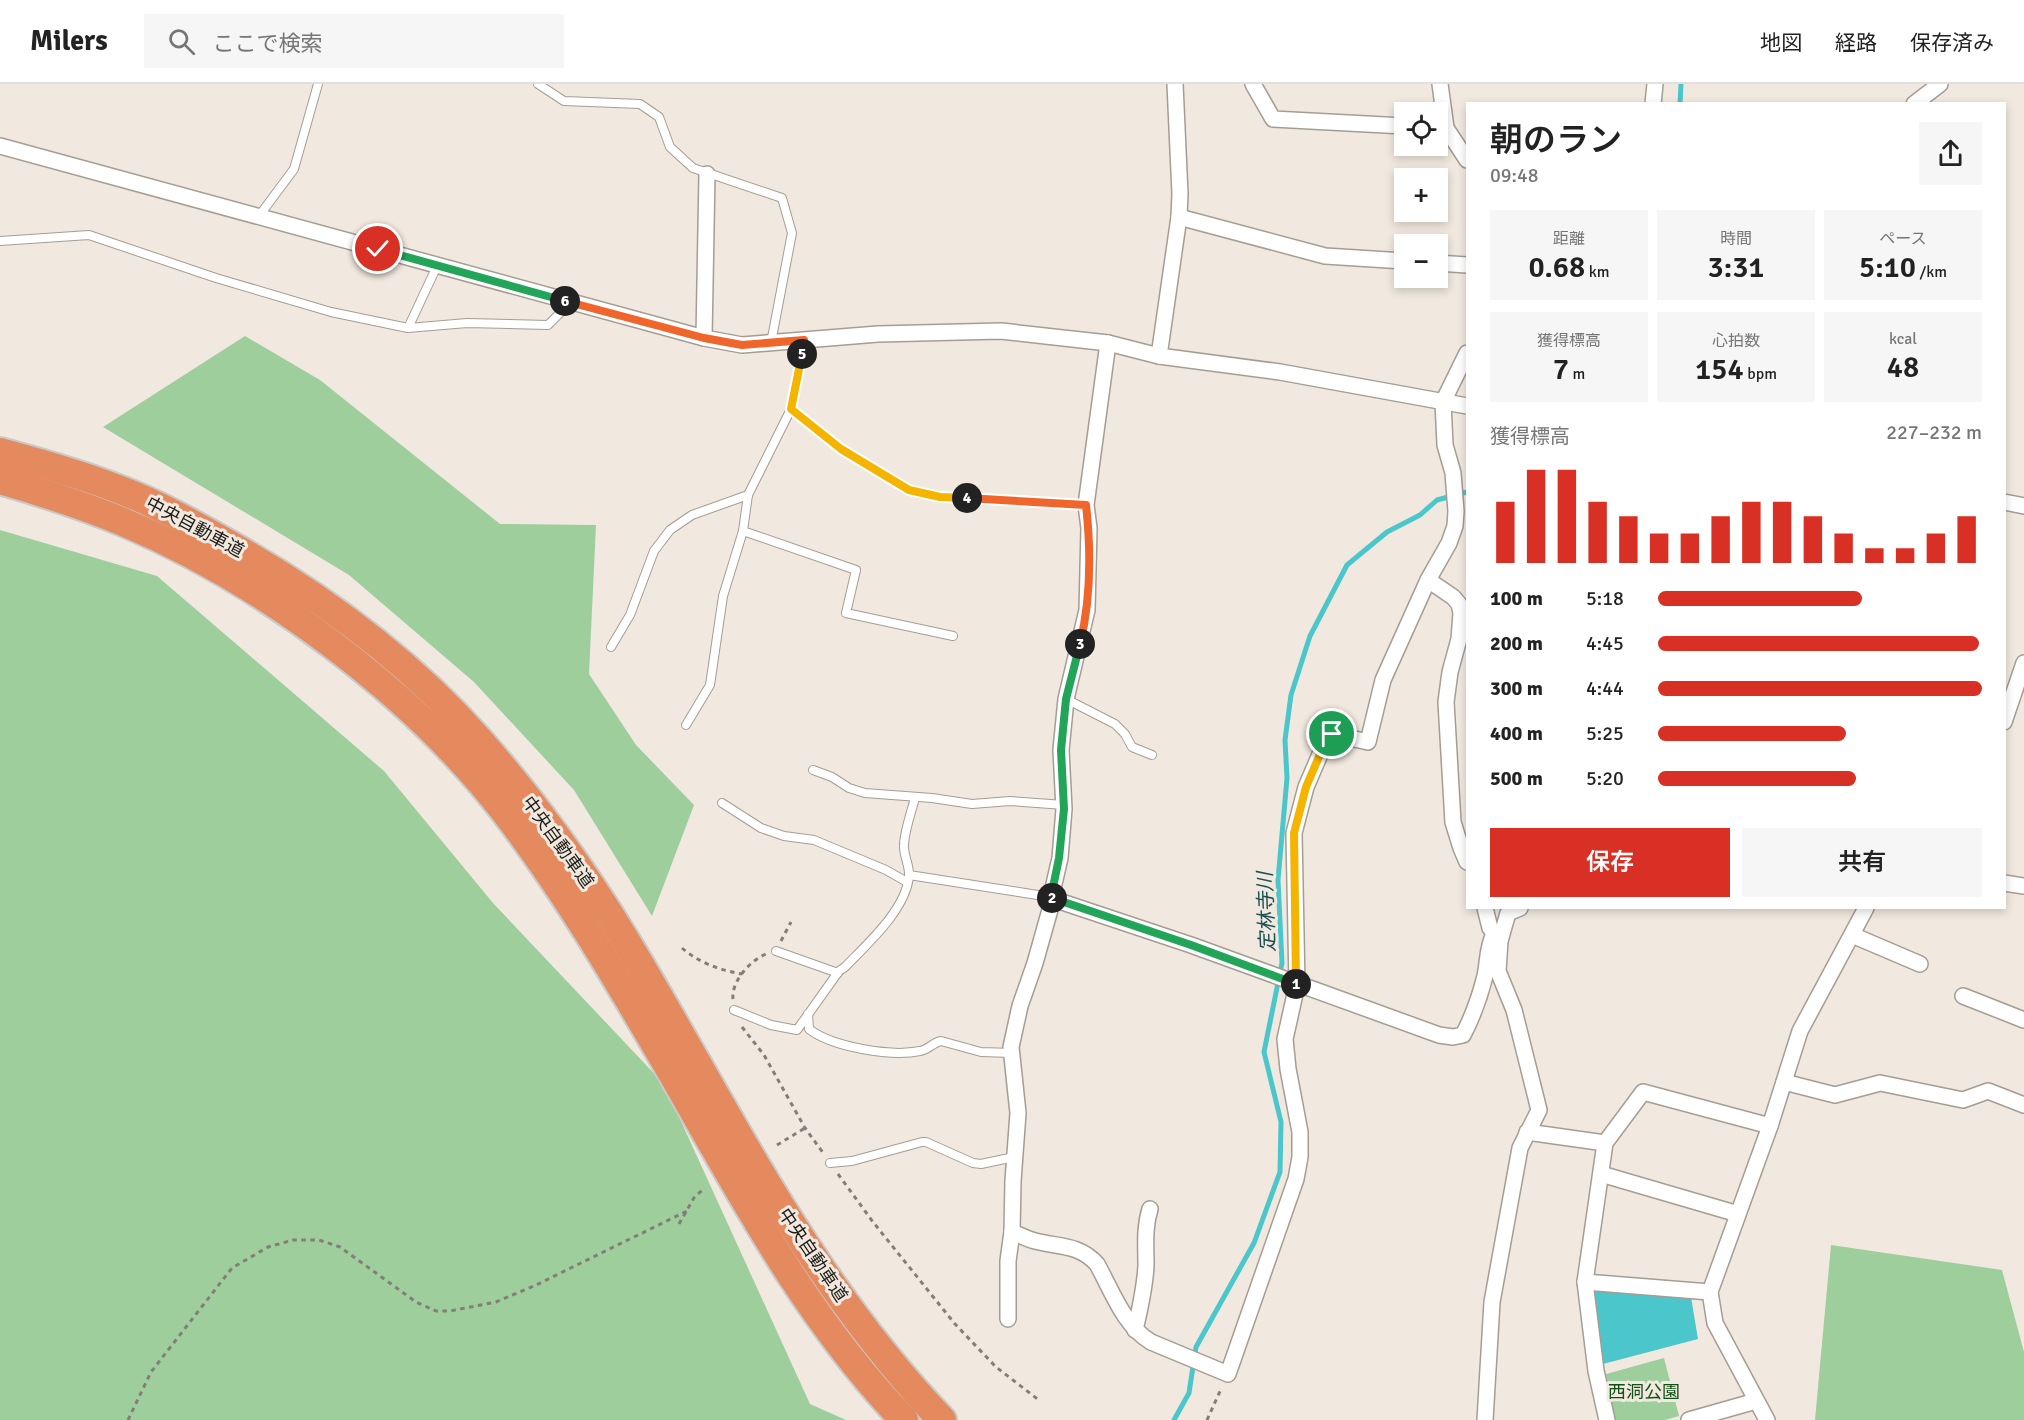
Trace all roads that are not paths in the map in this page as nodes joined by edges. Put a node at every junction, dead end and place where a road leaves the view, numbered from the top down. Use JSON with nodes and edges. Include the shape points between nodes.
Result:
{"nodes":[{"id":1,"x":318,"y":84,"type":"edge"},
{"id":2,"x":538,"y":84,"type":"edge"},
{"id":3,"x":1174,"y":84,"type":"edge"},
{"id":4,"x":1253,"y":84,"type":"edge"},
{"id":5,"x":1440,"y":84,"type":"edge"},
{"id":6,"x":1655,"y":84,"type":"edge"},
{"id":7,"x":1940,"y":84,"type":"edge"},
{"id":8,"x":1441,"y":102,"type":"edge"},
{"id":9,"x":1653,"y":102,"type":"edge"},
{"id":10,"x":1917,"y":102,"type":"edge"},
{"id":11,"x":1394,"y":125,"type":"edge"},
{"id":12,"x":1448,"y":136,"type":"edge"},
{"id":13,"x":0,"y":146,"type":"edge"},
{"id":14,"x":1466,"y":159,"type":"edge"},
{"id":15,"x":707,"y":174,"type":"junction"},
{"id":16,"x":259,"y":216,"type":"junction"},
{"id":17,"x":1179,"y":217,"type":"junction"},
{"id":18,"x":0,"y":241,"type":"edge"},
{"id":19,"x":1394,"y":260,"type":"edge"},
{"id":20,"x":1448,"y":264,"type":"edge"},
{"id":21,"x":437,"y":266,"type":"junction"},
{"id":22,"x":1466,"y":266,"type":"edge"},
{"id":23,"x":571,"y":302,"type":"junction"},
{"id":24,"x":408,"y":328,"type":"junction"},
{"id":25,"x":704,"y":338,"type":"junction"},
{"id":26,"x":804,"y":340,"type":"junction"},
{"id":27,"x":771,"y":343,"type":"junction"},
{"id":28,"x":1108,"y":343,"type":"junction"},
{"id":29,"x":1159,"y":356,"type":"junction"},
{"id":30,"x":1466,"y":356,"type":"edge"},
{"id":31,"x":1443,"y":402,"type":"junction"},
{"id":32,"x":1466,"y":406,"type":"edge"},
{"id":33,"x":791,"y":409,"type":"junction"},
{"id":34,"x":0,"y":452,"type":"edge"},
{"id":35,"x":0,"y":480,"type":"edge"},
{"id":36,"x":748,"y":495,"type":"junction"},
{"id":37,"x":2006,"y":502,"type":"edge"},
{"id":38,"x":1086,"y":505,"type":"junction"},
{"id":39,"x":2024,"y":506,"type":"edge"},
{"id":40,"x":1461,"y":524,"type":"edge"},
{"id":41,"x":743,"y":531,"type":"junction"},
{"id":42,"x":1428,"y":580,"type":"junction"},
{"id":43,"x":953,"y":636,"type":"dead end"},
{"id":44,"x":610,"y":647,"type":"dead end"},
{"id":45,"x":2024,"y":663,"type":"edge"},
{"id":46,"x":1066,"y":699,"type":"junction"},
{"id":47,"x":2006,"y":716,"type":"edge"},
{"id":48,"x":686,"y":725,"type":"dead end"},
{"id":49,"x":1152,"y":755,"type":"dead end"},
{"id":50,"x":813,"y":770,"type":"dead end"},
{"id":51,"x":915,"y":798,"type":"junction"},
{"id":52,"x":722,"y":803,"type":"dead end"},
{"id":53,"x":1064,"y":805,"type":"junction"},
{"id":54,"x":1466,"y":860,"type":"edge"},
{"id":55,"x":908,"y":878,"type":"junction"},
{"id":56,"x":2006,"y":883,"type":"edge"},
{"id":57,"x":2024,"y":886,"type":"edge"},
{"id":58,"x":1052,"y":898,"type":"junction"},
{"id":59,"x":1485,"y":909,"type":"edge"},
{"id":60,"x":1518,"y":909,"type":"edge"},
{"id":61,"x":1865,"y":909,"type":"edge"},
{"id":62,"x":1852,"y":934,"type":"junction"},
{"id":63,"x":1497,"y":938,"type":"junction"},
{"id":64,"x":777,"y":951,"type":"dead end"},
{"id":65,"x":1920,"y":964,"type":"dead end"},
{"id":66,"x":838,"y":973,"type":"junction"},
{"id":67,"x":1296,"y":985,"type":"junction"},
{"id":68,"x":1963,"y":996,"type":"dead end"},
{"id":69,"x":734,"y":1010,"type":"dead end"},
{"id":70,"x":808,"y":1014,"type":"junction"},
{"id":71,"x":2024,"y":1020,"type":"edge"},
{"id":72,"x":1012,"y":1053,"type":"junction"},
{"id":73,"x":1784,"y":1082,"type":"junction"},
{"id":74,"x":2024,"y":1105,"type":"edge"},
{"id":75,"x":1770,"y":1126,"type":"junction"},
{"id":76,"x":1527,"y":1132,"type":"junction"},
{"id":77,"x":1605,"y":1143,"type":"junction"},
{"id":78,"x":1014,"y":1156,"type":"junction"},
{"id":79,"x":830,"y":1162,"type":"dead end"},
{"id":80,"x":1601,"y":1174,"type":"junction"},
{"id":81,"x":1150,"y":1209,"type":"dead end"},
{"id":82,"x":1738,"y":1214,"type":"junction"},
{"id":83,"x":1012,"y":1232,"type":"junction"},
{"id":84,"x":1585,"y":1282,"type":"junction"},
{"id":85,"x":1710,"y":1292,"type":"junction"},
{"id":86,"x":1008,"y":1319,"type":"dead end"},
{"id":87,"x":1135,"y":1330,"type":"junction"},
{"id":88,"x":1756,"y":1401,"type":"junction"},
{"id":89,"x":904,"y":1420,"type":"edge"},
{"id":90,"x":942,"y":1420,"type":"edge"},
{"id":91,"x":1485,"y":1420,"type":"edge"},
{"id":92,"x":1607,"y":1420,"type":"edge"},
{"id":93,"x":1689,"y":1420,"type":"edge"},
{"id":94,"x":1767,"y":1420,"type":"edge"}],
"edges":[{"from":1,"to":16,"type":"lane","via":[[294,169]]},
{"from":2,"to":15,"type":"lane","via":[[564,101],[640,104],[659,117],[670,147],[693,168]]},
{"from":3,"to":17,"type":"street"},
{"from":4,"to":11,"type":"street","via":[[1272,119]]},
{"from":5,"to":8,"type":"street"},
{"from":6,"to":9,"type":"street"},
{"from":7,"to":10,"type":"street"},
{"from":12,"to":14,"type":"street"},
{"from":13,"to":16,"type":"street"},
{"from":15,"to":25,"type":"street"},
{"from":15,"to":27,"type":"lane","via":[[782,198],[792,233]]},
{"from":16,"to":21,"type":"street"},
{"from":17,"to":19,"type":"street","via":[[1326,256]]},
{"from":17,"to":29,"type":"street"},
{"from":18,"to":24,"type":"lane","via":[[89,235],[289,300]]},
{"from":20,"to":22,"type":"street"},
{"from":21,"to":23,"type":"street"},
{"from":21,"to":24,"type":"lane"},
{"from":23,"to":24,"type":"lane","via":[[548,325],[467,323]]},
{"from":23,"to":25,"type":"street"},
{"from":25,"to":27,"type":"street","via":[[742,345]]},
{"from":26,"to":27,"type":"street"},
{"from":26,"to":28,"type":"street","via":[[1001,331]]},
{"from":26,"to":33,"type":"lane"},
{"from":28,"to":29,"type":"street"},
{"from":28,"to":38,"type":"street"},
{"from":29,"to":31,"type":"street","via":[[1280,372]]},
{"from":30,"to":31,"type":"street"},
{"from":31,"to":32,"type":"street"},
{"from":31,"to":40,"type":"street","via":[[1446,445]]},
{"from":33,"to":36,"type":"lane"},
{"from":33,"to":38,"type":"lane","via":[[841,449],[909,490],[940,497]]},
{"from":34,"to":90,"type":"highway","name":"中央自動車道","via":[[60,468],[135,496],[265,565],[376,644],[429,689],[477,738],[525,795],[603,905],[801,1240],[885,1356]]},
{"from":35,"to":89,"type":"highway","name":"中央自動車道","via":[[123,522],[251,589],[360,666],[456,756],[503,810],[580,918],[737,1189],[806,1298]]},
{"from":36,"to":41,"type":"lane"},
{"from":36,"to":44,"type":"lane","via":[[693,514],[670,530],[654,551],[630,615]]},
{"from":37,"to":39,"type":"street"},
{"from":38,"to":46,"type":"street","via":[[1087,610]]},
{"from":40,"to":42,"type":"street"},
{"from":41,"to":43,"type":"lane","via":[[856,570],[846,613]]},
{"from":41,"to":48,"type":"lane","via":[[723,596],[710,685]]},
{"from":42,"to":54,"type":"street","via":[[1453,597],[1461,613],[1446,702],[1453,822]]},
{"from":42,"to":67,"type":"street","via":[[1383,680],[1368,742],[1332,734],[1306,787],[1294,833]]},
{"from":45,"to":47,"type":"street"},
{"from":46,"to":49,"type":"lane","via":[[1115,724],[1132,747]]},
{"from":46,"to":53,"type":"street","via":[[1061,750]]},
{"from":50,"to":51,"type":"lane","via":[[865,793]]},
{"from":51,"to":53,"type":"lane","via":[[972,804],[1010,801]]},
{"from":51,"to":55,"type":"lane","via":[[904,843]]},
{"from":52,"to":55,"type":"lane","via":[[761,828],[784,837],[814,840]]},
{"from":53,"to":58,"type":"street"},
{"from":55,"to":58,"type":"lane"},
{"from":55,"to":66,"type":"lane","via":[[904,894],[886,923]]},
{"from":56,"to":57,"type":"street"},
{"from":58,"to":67,"type":"street"},
{"from":58,"to":72,"type":"street","via":[[1020,1006]]},
{"from":59,"to":63,"type":"street"},
{"from":60,"to":63,"type":"street","via":[[1508,913]]},
{"from":61,"to":62,"type":"street"},
{"from":62,"to":65,"type":"street"},
{"from":62,"to":73,"type":"street","via":[[1800,1031]]},
{"from":63,"to":67,"type":"street","via":[[1489,944],[1478,1001],[1463,1035],[1439,1035]]},
{"from":63,"to":76,"type":"street","via":[[1498,971],[1514,1010],[1539,1110]]},
{"from":64,"to":66,"type":"lane"},
{"from":66,"to":70,"type":"lane"},
{"from":67,"to":87,"type":"street","via":[[1285,1040],[1300,1132],[1300,1157],[1296,1179],[1228,1374],[1151,1342]]},
{"from":68,"to":71,"type":"street"},
{"from":69,"to":70,"type":"lane","via":[[771,1025],[797,1030]]},
{"from":70,"to":72,"type":"lane","via":[[809,1029],[816,1034],[881,1052],[922,1051],[940,1041],[981,1052]]},
{"from":72,"to":78,"type":"street","via":[[1018,1113]]},
{"from":73,"to":74,"type":"street","via":[[1835,1095],[1880,1083],[1963,1100],[1989,1091]]},
{"from":73,"to":75,"type":"street"},
{"from":75,"to":77,"type":"street","via":[[1643,1092]]},
{"from":75,"to":82,"type":"street"},
{"from":76,"to":77,"type":"street"},
{"from":76,"to":91,"type":"street","via":[[1520,1148],[1492,1302]]},
{"from":77,"to":80,"type":"street"},
{"from":78,"to":79,"type":"lane","via":[[973,1163],[926,1142],[852,1161]]},
{"from":78,"to":83,"type":"street"},
{"from":80,"to":82,"type":"street"},
{"from":80,"to":84,"type":"street"},
{"from":81,"to":87,"type":"street","via":[[1146,1221],[1146,1266]]},
{"from":82,"to":85,"type":"street"},
{"from":83,"to":86,"type":"street"},
{"from":83,"to":87,"type":"street","via":[[1091,1257]]},
{"from":84,"to":85,"type":"street"},
{"from":84,"to":92,"type":"street","via":[[1596,1371]]},
{"from":85,"to":88,"type":"street","via":[[1715,1323]]},
{"from":88,"to":93,"type":"street"},
{"from":88,"to":94,"type":"street"}]}
